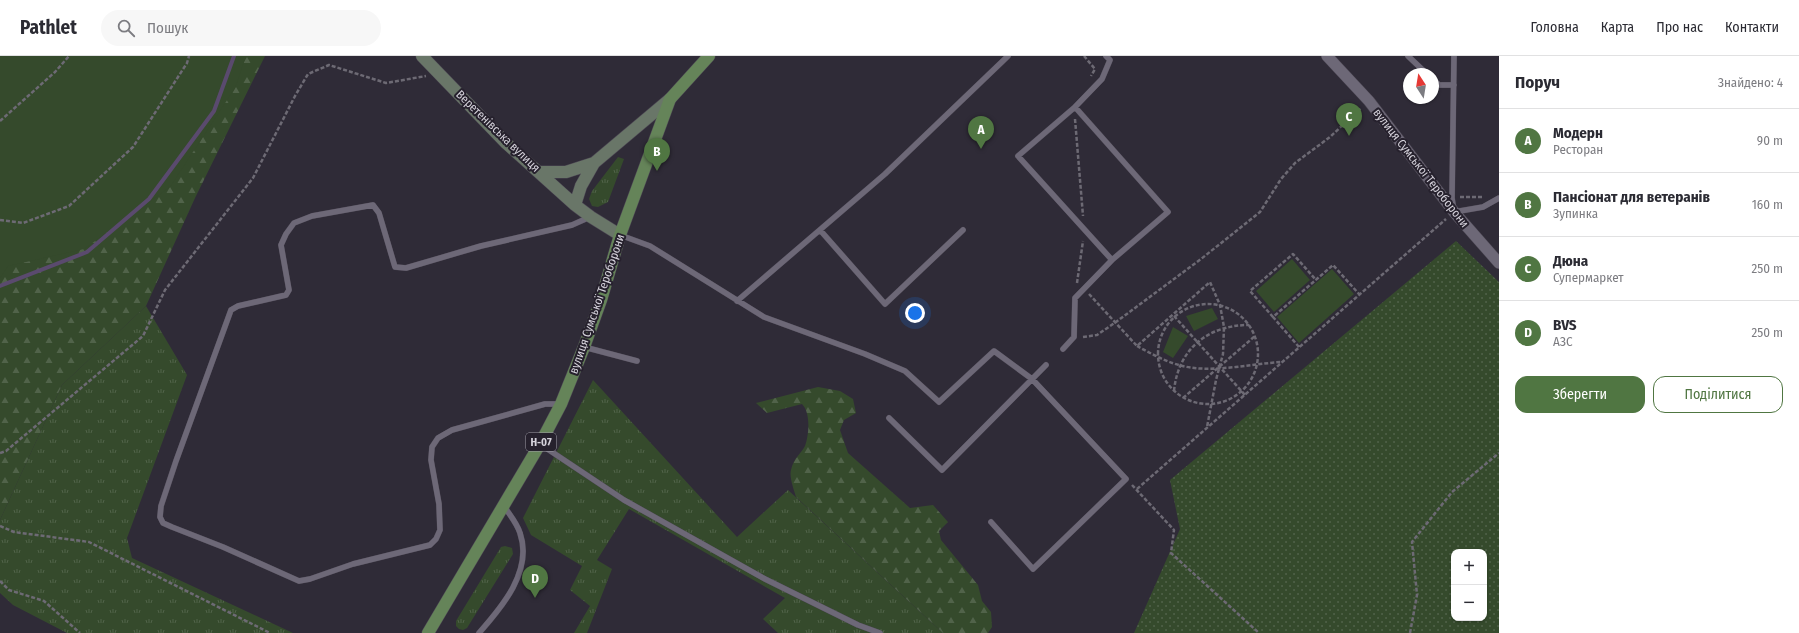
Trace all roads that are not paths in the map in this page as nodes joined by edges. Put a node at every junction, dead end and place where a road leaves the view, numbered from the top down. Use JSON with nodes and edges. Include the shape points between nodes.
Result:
{"nodes":[{"id":1,"x":422,"y":56,"type":"edge"},
{"id":2,"x":710,"y":56,"type":"edge"},
{"id":3,"x":1008,"y":56,"type":"edge"},
{"id":4,"x":1106,"y":56,"type":"edge"},
{"id":5,"x":1327,"y":56,"type":"edge"},
{"id":6,"x":1408,"y":56,"type":"edge"},
{"id":7,"x":1454,"y":56,"type":"edge"},
{"id":8,"x":1421,"y":68,"type":"edge"},
{"id":9,"x":1439,"y":85,"type":"edge"},
{"id":10,"x":1454,"y":85,"type":"junction"},
{"id":11,"x":670,"y":99,"type":"junction"},
{"id":12,"x":1075,"y":108,"type":"junction"},
{"id":13,"x":594,"y":163,"type":"junction"},
{"id":14,"x":539,"y":172,"type":"junction"},
{"id":15,"x":1499,"y":198,"type":"edge"},
{"id":16,"x":575,"y":205,"type":"junction"},
{"id":17,"x":1454,"y":212,"type":"junction"},
{"id":18,"x":590,"y":217,"type":"junction"},
{"id":19,"x":820,"y":230,"type":"junction"},
{"id":20,"x":963,"y":230,"type":"dead end"},
{"id":21,"x":620,"y":235,"type":"junction"},
{"id":22,"x":1112,"y":260,"type":"junction"},
{"id":23,"x":1499,"y":263,"type":"edge"},
{"id":24,"x":737,"y":301,"type":"junction"},
{"id":25,"x":584,"y":347,"type":"junction"},
{"id":26,"x":1063,"y":349,"type":"dead end"},
{"id":27,"x":637,"y":361,"type":"dead end"},
{"id":28,"x":1046,"y":365,"type":"dead end"},
{"id":29,"x":1032,"y":379,"type":"junction"},
{"id":30,"x":561,"y":404,"type":"junction"},
{"id":31,"x":889,"y":418,"type":"dead end"},
{"id":32,"x":540,"y":444,"type":"junction"},
{"id":33,"x":504,"y":506,"type":"junction"},
{"id":34,"x":991,"y":522,"type":"dead end"},
{"id":35,"x":428,"y":633,"type":"edge"},
{"id":36,"x":478,"y":633,"type":"edge"},
{"id":37,"x":880,"y":633,"type":"edge"}],
"edges":[{"from":1,"to":14,"type":"street","name":"Веретенівська вулиця","via":[[506,143]]},
{"from":2,"to":11,"type":"main road","name":"вулиця Сумської Тероборони","number":"Н-07"},
{"from":3,"to":19,"type":"lane","via":[[885,174]]},
{"from":4,"to":12,"type":"lane","via":[[1110,60],[1102,79]]},
{"from":5,"to":17,"type":"street","name":"вулиця Сумської Тероборони","via":[[1369,101]]},
{"from":6,"to":8,"type":"lane"},
{"from":7,"to":10,"type":"lane"},
{"from":9,"to":10,"type":"lane"},
{"from":10,"to":17,"type":"lane"},
{"from":11,"to":13,"type":"street"},
{"from":11,"to":21,"type":"main road","name":"вулиця Сумської Тероборони","number":"Н-07"},
{"from":12,"to":22,"type":"lane","via":[[1168,212]]},
{"from":12,"to":22,"type":"lane","via":[[1018,156]]},
{"from":13,"to":14,"type":"street","via":[[566,172]]},
{"from":13,"to":16,"type":"street","via":[[581,186]]},
{"from":14,"to":16,"type":"street","name":"Веретенівська вулиця"},
{"from":15,"to":17,"type":"lane","via":[[1483,207]]},
{"from":16,"to":18,"type":"street","name":"Веретенівська вулиця"},
{"from":17,"to":23,"type":"street","name":"вулиця Сумської Тероборони"},
{"from":18,"to":21,"type":"street","name":"Веретенівська вулиця"},
{"from":18,"to":30,"type":"lane","via":[[572,225],[481,246],[406,268],[395,267],[379,213],[373,205],[312,216],[294,223],[281,245],[289,290],[286,295],[238,306],[231,310],[176,461],[160,517],[163,523],[172,528],[299,580],[310,579],[353,564],[430,545],[436,539],[440,530],[439,504],[430,460],[432,447],[438,438],[452,430],[545,404]]},
{"from":19,"to":20,"type":"lane","via":[[885,304]]},
{"from":19,"to":24,"type":"lane"},
{"from":21,"to":24,"type":"lane","via":[[650,246]]},
{"from":21,"to":25,"type":"main road","name":"вулиця Сумської Тероборони","number":"Н-07"},
{"from":22,"to":26,"type":"lane","via":[[1075,298],[1074,337]]},
{"from":24,"to":29,"type":"lane","via":[[764,317],[905,371],[939,402],[994,351]]},
{"from":25,"to":27,"type":"lane"},
{"from":25,"to":30,"type":"main road","name":"вулиця Сумської Тероборони","number":"Н-07"},
{"from":28,"to":29,"type":"lane"},
{"from":29,"to":31,"type":"lane","via":[[942,470]]},
{"from":29,"to":34,"type":"lane","via":[[1126,479],[1033,569]]},
{"from":30,"to":32,"type":"main road","name":"вулиця Сумської Тероборони","number":"Н-07"},
{"from":32,"to":33,"type":"main road","name":"вулиця Сумської Тероборони","number":"Н-07"},
{"from":32,"to":37,"type":"lane","via":[[624,500],[765,579],[858,625]]},
{"from":33,"to":35,"type":"main road","name":"вулиця Сумської Тероборони","number":"Н-07"},
{"from":33,"to":36,"type":"lane","via":[[520,532],[523,548],[519,577],[494,616]]}]}
